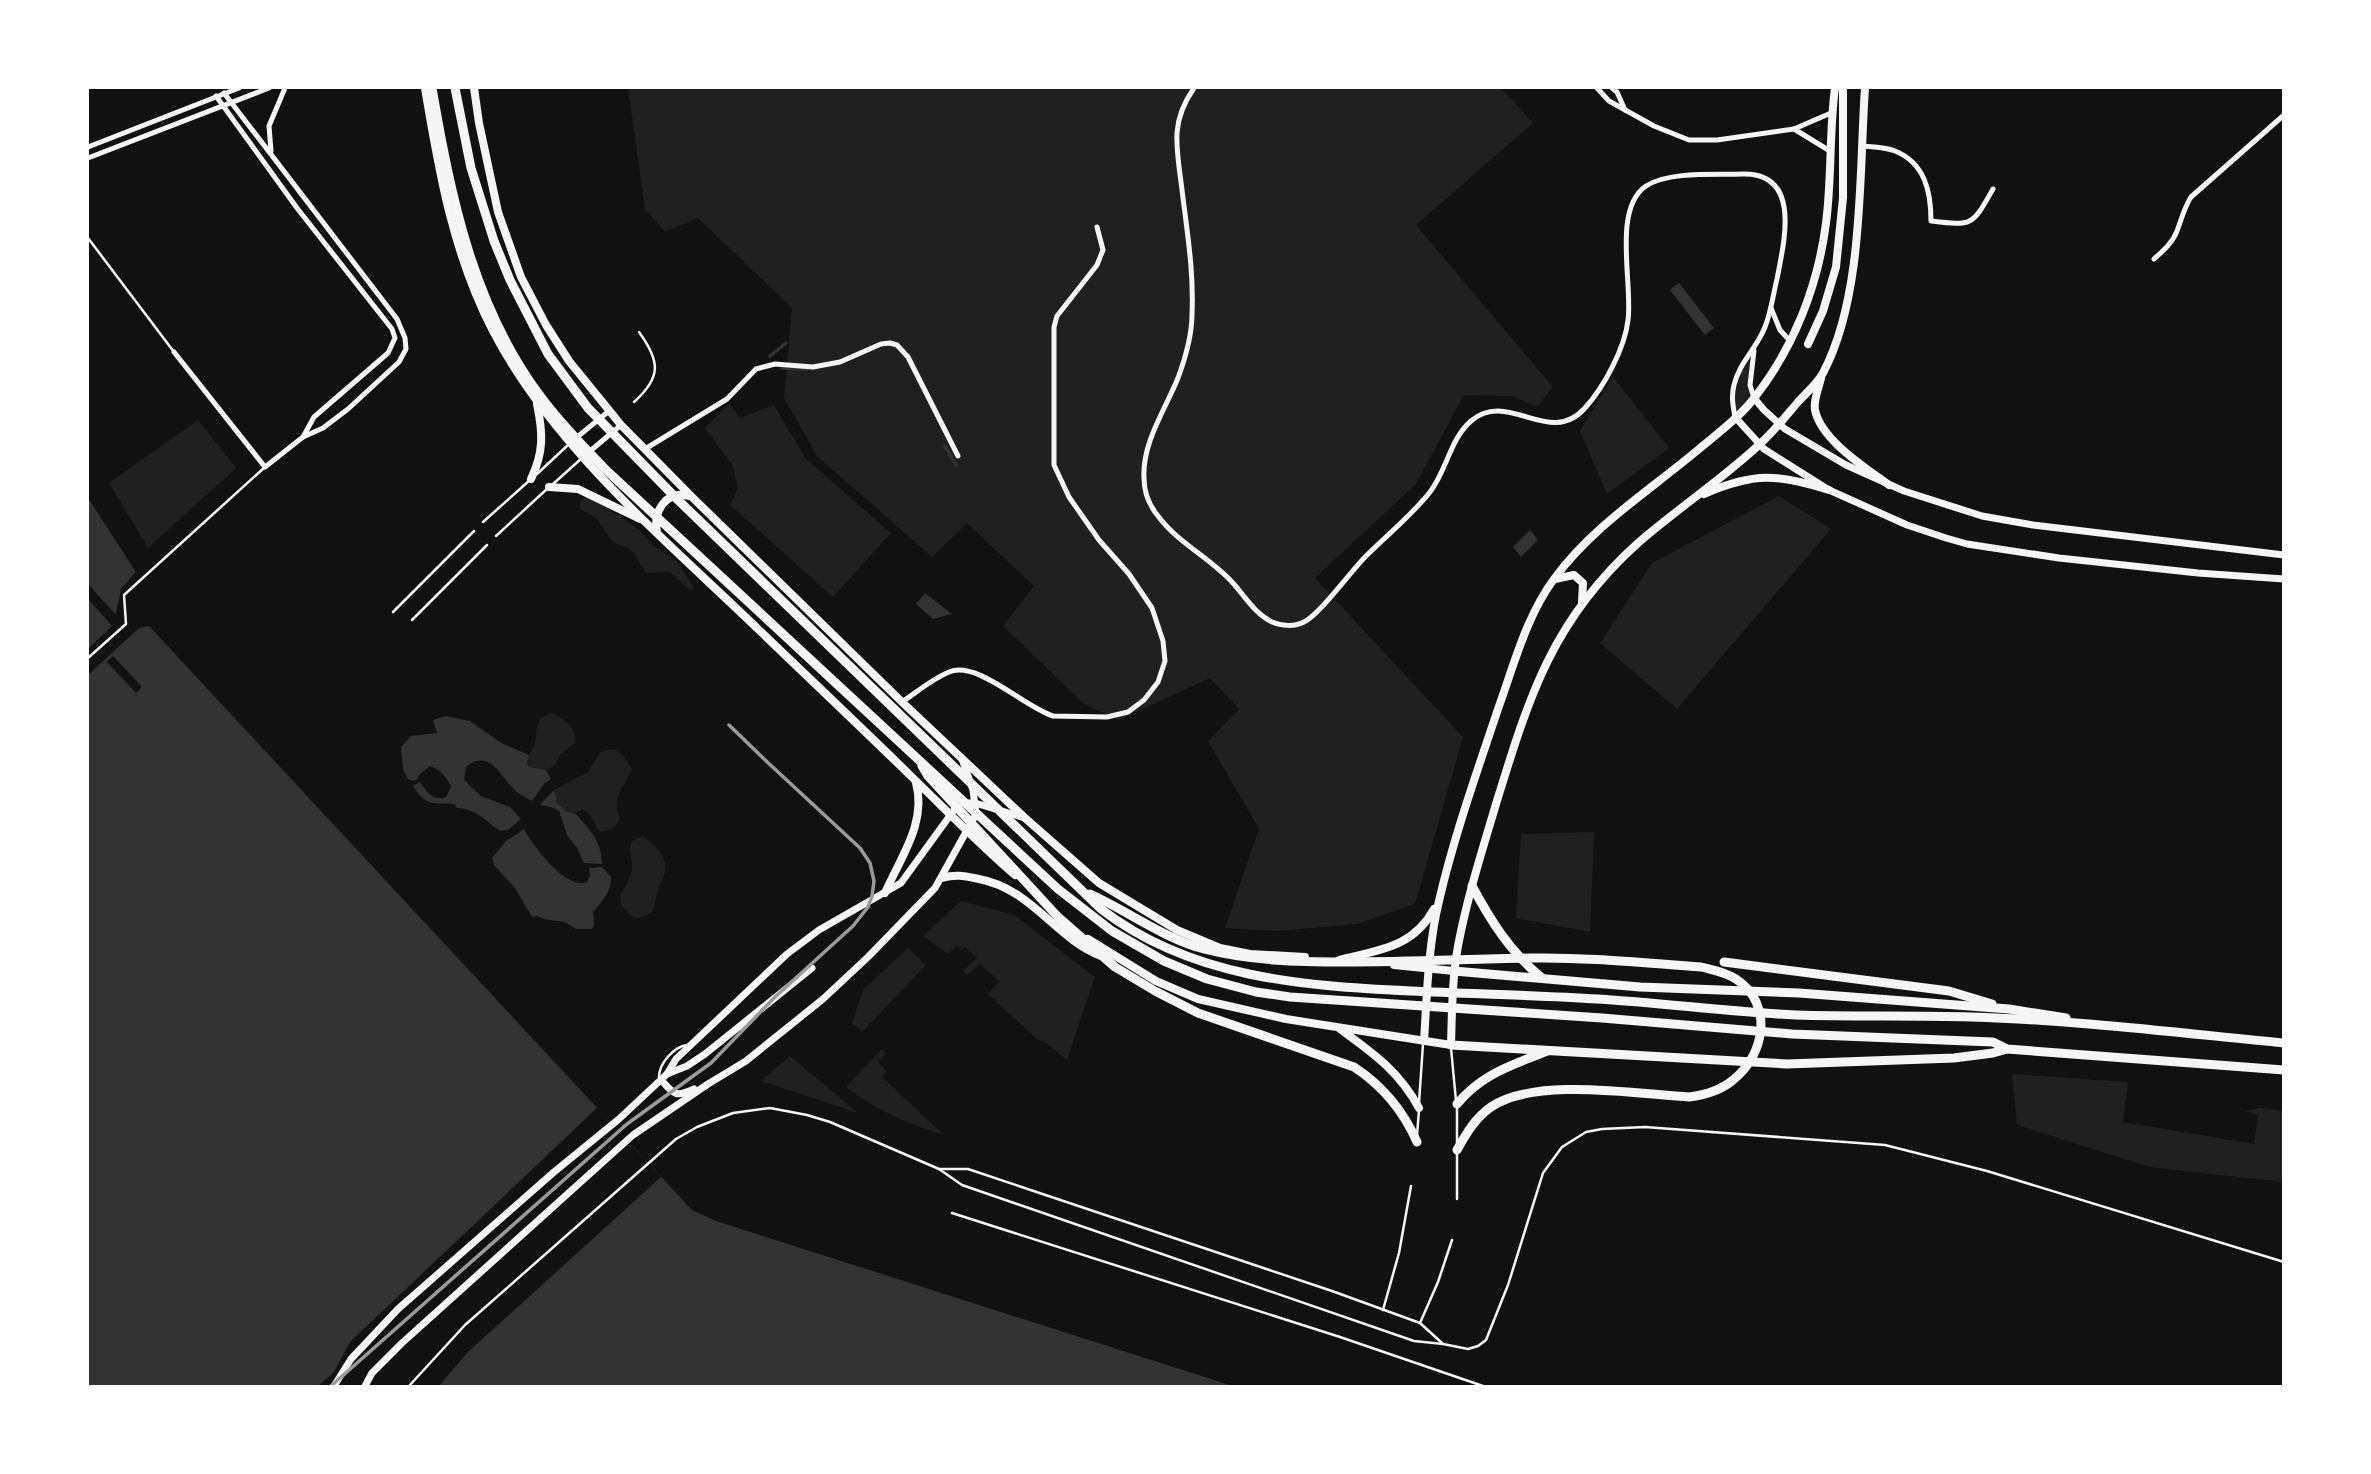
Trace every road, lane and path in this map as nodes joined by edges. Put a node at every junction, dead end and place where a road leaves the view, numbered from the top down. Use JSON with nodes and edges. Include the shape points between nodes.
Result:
{"nodes":[{"id":1,"x":239,"y":88,"type":"edge"},
{"id":2,"x":269,"y":88,"type":"edge"},
{"id":3,"x":285,"y":88,"type":"edge"},
{"id":4,"x":425,"y":88,"type":"edge"},
{"id":5,"x":432,"y":88,"type":"edge"},
{"id":6,"x":455,"y":88,"type":"edge"},
{"id":7,"x":474,"y":88,"type":"edge"},
{"id":8,"x":1194,"y":88,"type":"edge"},
{"id":9,"x":1597,"y":88,"type":"edge"},
{"id":10,"x":1612,"y":88,"type":"edge"},
{"id":11,"x":1835,"y":88,"type":"edge"},
{"id":12,"x":1843,"y":88,"type":"edge"},
{"id":13,"x":1865,"y":88,"type":"edge"},
{"id":14,"x":224,"y":93,"type":"junction"},
{"id":15,"x":216,"y":96,"type":"junction"},
{"id":16,"x":231,"y":101,"type":"junction"},
{"id":17,"x":222,"y":105,"type":"junction"},
{"id":18,"x":1625,"y":110,"type":"junction"},
{"id":19,"x":1831,"y":113,"type":"junction"},
{"id":20,"x":2284,"y":115,"type":"edge"},
{"id":21,"x":1794,"y":129,"type":"junction"},
{"id":22,"x":132,"y":130,"type":"junction"},
{"id":23,"x":136,"y":138,"type":"junction"},
{"id":24,"x":1861,"y":146,"type":"junction"},
{"id":25,"x":88,"y":147,"type":"edge"},
{"id":26,"x":1831,"y":152,"type":"junction"},
{"id":27,"x":271,"y":153,"type":"junction"},
{"id":28,"x":88,"y":158,"type":"edge"},
{"id":29,"x":1993,"y":189,"type":"dead end"},
{"id":30,"x":1097,"y":227,"type":"dead end"},
{"id":31,"x":88,"y":238,"type":"edge"},
{"id":32,"x":2154,"y":259,"type":"dead end"},
{"id":33,"x":1771,"y":308,"type":"junction"},
{"id":34,"x":639,"y":332,"type":"dead end"},
{"id":35,"x":1791,"y":342,"type":"junction"},
{"id":36,"x":1808,"y":344,"type":"dead end"},
{"id":37,"x":1755,"y":348,"type":"junction"},
{"id":38,"x":174,"y":352,"type":"joint"},
{"id":39,"x":1822,"y":375,"type":"junction"},
{"id":40,"x":1754,"y":398,"type":"junction"},
{"id":41,"x":537,"y":401,"type":"junction"},
{"id":42,"x":634,"y":402,"type":"dead end"},
{"id":43,"x":609,"y":411,"type":"junction"},
{"id":44,"x":1735,"y":417,"type":"junction"},
{"id":45,"x":1779,"y":424,"type":"junction"},
{"id":46,"x":621,"y":425,"type":"junction"},
{"id":47,"x":303,"y":437,"type":"junction"},
{"id":48,"x":571,"y":442,"type":"junction"},
{"id":49,"x":1760,"y":445,"type":"junction"},
{"id":50,"x":645,"y":449,"type":"junction"},
{"id":51,"x":583,"y":456,"type":"junction"},
{"id":52,"x":958,"y":456,"type":"dead end"},
{"id":53,"x":265,"y":467,"type":"junction"},
{"id":54,"x":531,"y":479,"type":"junction"},
{"id":55,"x":1889,"y":485,"type":"junction"},
{"id":56,"x":549,"y":487,"type":"junction"},
{"id":57,"x":1829,"y":490,"type":"junction"},
{"id":58,"x":693,"y":498,"type":"junction"},
{"id":59,"x":1696,"y":498,"type":"junction"},
{"id":60,"x":483,"y":522,"type":"dead end"},
{"id":61,"x":646,"y":522,"type":"junction"},
{"id":62,"x":474,"y":531,"type":"dead end"},
{"id":63,"x":657,"y":532,"type":"junction"},
{"id":64,"x":496,"y":536,"type":"dead end"},
{"id":65,"x":487,"y":545,"type":"dead end"},
{"id":66,"x":2284,"y":555,"type":"edge"},
{"id":67,"x":2284,"y":579,"type":"edge"},
{"id":68,"x":1554,"y":580,"type":"junction"},
{"id":69,"x":1581,"y":604,"type":"junction"},
{"id":70,"x":393,"y":612,"type":"dead end"},
{"id":71,"x":412,"y":620,"type":"dead end"},
{"id":72,"x":88,"y":658,"type":"edge"},
{"id":73,"x":902,"y":702,"type":"junction"},
{"id":74,"x":914,"y":755,"type":"junction"},
{"id":75,"x":961,"y":758,"type":"junction"},
{"id":76,"x":915,"y":780,"type":"junction"},
{"id":77,"x":975,"y":803,"type":"junction"},
{"id":78,"x":949,"y":814,"type":"junction"},
{"id":79,"x":1025,"y":818,"type":"junction"},
{"id":80,"x":967,"y":831,"type":"junction"},
{"id":81,"x":942,"y":878,"type":"junction"},
{"id":82,"x":1472,"y":886,"type":"junction"},
{"id":83,"x":1085,"y":891,"type":"junction"},
{"id":84,"x":885,"y":893,"type":"junction"},
{"id":85,"x":1438,"y":901,"type":"junction"},
{"id":86,"x":1121,"y":960,"type":"junction"},
{"id":87,"x":1339,"y":960,"type":"junction"},
{"id":88,"x":1724,"y":962,"type":"dead end"},
{"id":89,"x":812,"y":968,"type":"dead end"},
{"id":90,"x":1429,"y":968,"type":"junction"},
{"id":91,"x":1454,"y":971,"type":"junction"},
{"id":92,"x":1542,"y":978,"type":"junction"},
{"id":93,"x":2009,"y":1009,"type":"junction"},
{"id":94,"x":1337,"y":1027,"type":"junction"},
{"id":95,"x":2119,"y":1027,"type":"junction"},
{"id":96,"x":1424,"y":1041,"type":"junction"},
{"id":97,"x":2284,"y":1043,"type":"edge"},
{"id":98,"x":1451,"y":1045,"type":"junction"},
{"id":99,"x":2007,"y":1049,"type":"junction"},
{"id":100,"x":1549,"y":1050,"type":"junction"},
{"id":101,"x":2284,"y":1070,"type":"edge"},
{"id":102,"x":664,"y":1077,"type":"junction"},
{"id":103,"x":708,"y":1084,"type":"junction"},
{"id":104,"x":1457,"y":1104,"type":"junction"},
{"id":105,"x":1419,"y":1108,"type":"junction"},
{"id":106,"x":1417,"y":1142,"type":"joint"},
{"id":107,"x":1457,"y":1150,"type":"junction"},
{"id":108,"x":939,"y":1169,"type":"junction"},
{"id":109,"x":1410,"y":1186,"type":"dead end"},
{"id":110,"x":1457,"y":1199,"type":"dead end"},
{"id":111,"x":952,"y":1213,"type":"dead end"},
{"id":112,"x":1452,"y":1240,"type":"dead end"},
{"id":113,"x":2284,"y":1262,"type":"edge"},
{"id":114,"x":1383,"y":1310,"type":"junction"},
{"id":115,"x":1420,"y":1323,"type":"junction"},
{"id":116,"x":1443,"y":1343,"type":"junction"},
{"id":117,"x":334,"y":1387,"type":"edge"},
{"id":118,"x":365,"y":1387,"type":"edge"},
{"id":119,"x":409,"y":1387,"type":"edge"},
{"id":120,"x":1483,"y":1387,"type":"edge"}],
"edges":[{"from":1,"to":14,"type":"street"},
{"from":2,"to":16,"type":"street"},
{"from":3,"to":27,"type":"street","via":[[269,126]]},
{"from":4,"to":41,"type":"main road","via":[[442,189],[462,261],[491,328]]},
{"from":5,"to":74,"type":"highway","via":[[453,199],[477,278],[510,349],[541,397],[605,469]]},
{"from":6,"to":83,"type":"highway","via":[[471,168],[510,280],[548,354],[587,408]]},
{"from":7,"to":43,"type":"main road","via":[[509,249],[559,346]]},
{"from":8,"to":33,"type":"street","via":[[1181,111],[1177,133],[1192,268],[1192,318],[1180,373],[1153,434],[1144,480],[1149,503],[1160,520],[1276,624],[1304,622],[1429,493],[1464,428],[1478,415],[1511,412],[1557,424],[1575,418],[1594,398],[1628,322],[1627,232],[1631,204],[1646,186],[1661,179],[1752,174],[1773,183],[1786,209]]},
{"from":9,"to":18,"type":"street"},
{"from":10,"to":18,"type":"street"},
{"from":11,"to":19,"type":"main road"},
{"from":12,"to":36,"type":"main road","via":[[1843,198],[1836,267]]},
{"from":13,"to":24,"type":"main road"},
{"from":14,"to":15,"type":"street"},
{"from":14,"to":16,"type":"street"},
{"from":15,"to":17,"type":"street"},
{"from":15,"to":22,"type":"street"},
{"from":16,"to":17,"type":"street"},
{"from":16,"to":27,"type":"street"},
{"from":17,"to":23,"type":"street"},
{"from":17,"to":47,"type":"street","via":[[395,338],[388,352],[314,417]]},
{"from":18,"to":21,"type":"street","via":[[1689,140]]},
{"from":19,"to":21,"type":"street"},
{"from":19,"to":26,"type":"main road"},
{"from":20,"to":32,"type":"street","via":[[2195,192],[2172,240]]},
{"from":21,"to":26,"type":"street"},
{"from":22,"to":23,"type":"street"},
{"from":22,"to":25,"type":"street"},
{"from":23,"to":28,"type":"street"},
{"from":24,"to":29,"type":"street","via":[[1894,150],[1915,164],[1928,187],[1931,221],[1971,221]]},
{"from":24,"to":39,"type":"main road","via":[[1851,280],[1839,332]]},
{"from":26,"to":35,"type":"main road","via":[[1819,258]]},
{"from":27,"to":47,"type":"street","via":[[392,313],[405,338],[403,356],[374,386],[323,428]]},
{"from":30,"to":73,"type":"street","via":[[1103,250],[1097,265],[1057,316],[1054,327],[1054,466],[1069,497],[1152,608],[1165,661],[1158,682],[1128,712],[1107,717],[1053,716],[961,669]]},
{"from":31,"to":38,"type":"lane"},
{"from":33,"to":35,"type":"street"},
{"from":33,"to":37,"type":"street"},
{"from":34,"to":42,"type":"lane","via":[[656,363],[655,376]]},
{"from":35,"to":40,"type":"main road"},
{"from":37,"to":40,"type":"street","via":[[1750,384]]},
{"from":37,"to":44,"type":"street","via":[[1734,383]]},
{"from":38,"to":53,"type":"street"},
{"from":39,"to":45,"type":"main road"},
{"from":39,"to":55,"type":"main road","via":[[1815,405],[1819,421],[1851,457]]},
{"from":40,"to":44,"type":"main road"},
{"from":40,"to":45,"type":"main road"},
{"from":41,"to":48,"type":"main road"},
{"from":41,"to":54,"type":"main road","via":[[541,452]]},
{"from":43,"to":46,"type":"main road"},
{"from":43,"to":48,"type":"street"},
{"from":44,"to":49,"type":"main road"},
{"from":44,"to":68,"type":"main road","via":[[1636,497]]},
{"from":45,"to":49,"type":"main road"},
{"from":45,"to":55,"type":"main road","via":[[1816,449]]},
{"from":46,"to":50,"type":"main road"},
{"from":46,"to":51,"type":"street"},
{"from":47,"to":53,"type":"street"},
{"from":48,"to":51,"type":"main road"},
{"from":48,"to":54,"type":"lane"},
{"from":49,"to":57,"type":"main road"},
{"from":49,"to":59,"type":"main road"},
{"from":50,"to":52,"type":"street","via":[[727,399],[756,369],[840,362],[890,343],[908,356]]},
{"from":50,"to":58,"type":"main road"},
{"from":51,"to":56,"type":"lane"},
{"from":51,"to":61,"type":"main road"},
{"from":53,"to":72,"type":"lane","via":[[124,595],[126,624]]},
{"from":54,"to":60,"type":"lane"},
{"from":55,"to":66,"type":"main road","via":[[2006,520]]},
{"from":56,"to":61,"type":"main road","via":[[578,489]]},
{"from":56,"to":64,"type":"lane"},
{"from":57,"to":59,"type":"main road","via":[[1763,477],[1728,484]]},
{"from":57,"to":67,"type":"main road","via":[[1907,525],[1967,544],[2059,558]]},
{"from":58,"to":63,"type":"main road","via":[[678,494],[665,502],[656,514]]},
{"from":58,"to":73,"type":"main road"},
{"from":59,"to":69,"type":"main road","via":[[1639,542]]},
{"from":61,"to":63,"type":"main road"},
{"from":62,"to":70,"type":"lane"},
{"from":63,"to":76,"type":"main road"},
{"from":65,"to":71,"type":"lane"},
{"from":68,"to":69,"type":"main road","via":[[1574,575],[1583,583]]},
{"from":68,"to":85,"type":"main road","via":[[1525,631]]},
{"from":69,"to":82,"type":"main road","via":[[1538,676]]},
{"from":73,"to":75,"type":"main road"},
{"from":74,"to":99,"type":"highway","via":[[1076,905],[1164,961],[1231,987],[1290,997],[1792,1034],[1993,1042]]},
{"from":74,"to":106,"type":"highway","via":[[1037,895],[1115,967],[1198,1013],[1354,1067],[1394,1101]]},
{"from":75,"to":77,"type":"main road"},
{"from":75,"to":79,"type":"main road"},
{"from":76,"to":78,"type":"main road"},
{"from":76,"to":84,"type":"main road","via":[[919,802],[916,829]]},
{"from":77,"to":78,"type":"main road","via":[[961,804]]},
{"from":77,"to":79,"type":"main road"},
{"from":77,"to":80,"type":"main road","via":[[976,814]]},
{"from":78,"to":80,"type":"main road"},
{"from":78,"to":84,"type":"main road","via":[[901,883]]},
{"from":79,"to":87,"type":"main road","via":[[1099,883],[1198,940],[1250,954]]},
{"from":80,"to":81,"type":"main road"},
{"from":80,"to":86,"type":"main road","via":[[1081,933]]},
{"from":81,"to":86,"type":"main road","via":[[956,874],[1005,887],[1093,953]]},
{"from":81,"to":103,"type":"main road","via":[[823,999],[746,1061]]},
{"from":82,"to":91,"type":"main road"},
{"from":82,"to":92,"type":"highway","via":[[1500,935]]},
{"from":83,"to":95,"type":"highway","via":[[1115,919],[1198,960],[1245,975],[1338,988],[1598,999],[1744,1012],[1973,1017]]},
{"from":83,"to":107,"type":"highway","via":[[1163,933],[1246,958],[1305,962],[1557,958],[1701,967],[1735,979],[1758,1006],[1762,1029],[1751,1061],[1733,1081],[1711,1093],[1689,1097],[1557,1090],[1521,1095],[1492,1106],[1474,1123]]},
{"from":84,"to":102,"type":"main road","via":[[787,954],[676,1059]]},
{"from":85,"to":87,"type":"main road","via":[[1414,936]]},
{"from":85,"to":90,"type":"main road"},
{"from":86,"to":94,"type":"main road","via":[[1198,999]]},
{"from":87,"to":90,"type":"main road"},
{"from":88,"to":93,"type":"highway","via":[[1949,991]]},
{"from":89,"to":102,"type":"main road","via":[[705,1054]]},
{"from":90,"to":91,"type":"main road"},
{"from":90,"to":96,"type":"main road"},
{"from":91,"to":92,"type":"highway"},
{"from":91,"to":98,"type":"main road"},
{"from":92,"to":93,"type":"highway"},
{"from":93,"to":95,"type":"highway"},
{"from":94,"to":96,"type":"main road"},
{"from":94,"to":105,"type":"main road","via":[[1399,1076]]},
{"from":95,"to":97,"type":"highway"},
{"from":96,"to":98,"type":"main road"},
{"from":96,"to":105,"type":"lane"},
{"from":98,"to":100,"type":"highway"},
{"from":98,"to":104,"type":"lane"},
{"from":99,"to":100,"type":"highway","via":[[1935,1060],[1787,1064]]},
{"from":99,"to":101,"type":"highway"},
{"from":100,"to":104,"type":"highway","via":[[1484,1078]]},
{"from":102,"to":103,"type":"main road","via":[[675,1094]]},
{"from":102,"to":117,"type":"main road","via":[[398,1309],[351,1359]]},
{"from":103,"to":118,"type":"main road","via":[[633,1135],[402,1343],[372,1373]]},
{"from":104,"to":107,"type":"lane"},
{"from":105,"to":106,"type":"lane"},
{"from":107,"to":110,"type":"lane"},
{"from":108,"to":114,"type":"lane","via":[[968,1169]]},
{"from":108,"to":116,"type":"lane","via":[[962,1185],[1092,1230],[1414,1341]]},
{"from":108,"to":119,"type":"lane","via":[[830,1122],[770,1108],[733,1113],[697,1127],[676,1139],[465,1325]]},
{"from":109,"to":114,"type":"lane","via":[[1399,1253]]},
{"from":111,"to":120,"type":"lane"},
{"from":112,"to":115,"type":"lane"},
{"from":113,"to":116,"type":"lane","via":[[1987,1171],[1885,1145],[1645,1127],[1602,1129],[1586,1132],[1562,1147],[1543,1173],[1486,1340],[1473,1348]]},
{"from":114,"to":115,"type":"lane"},
{"from":115,"to":116,"type":"lane"}]}
